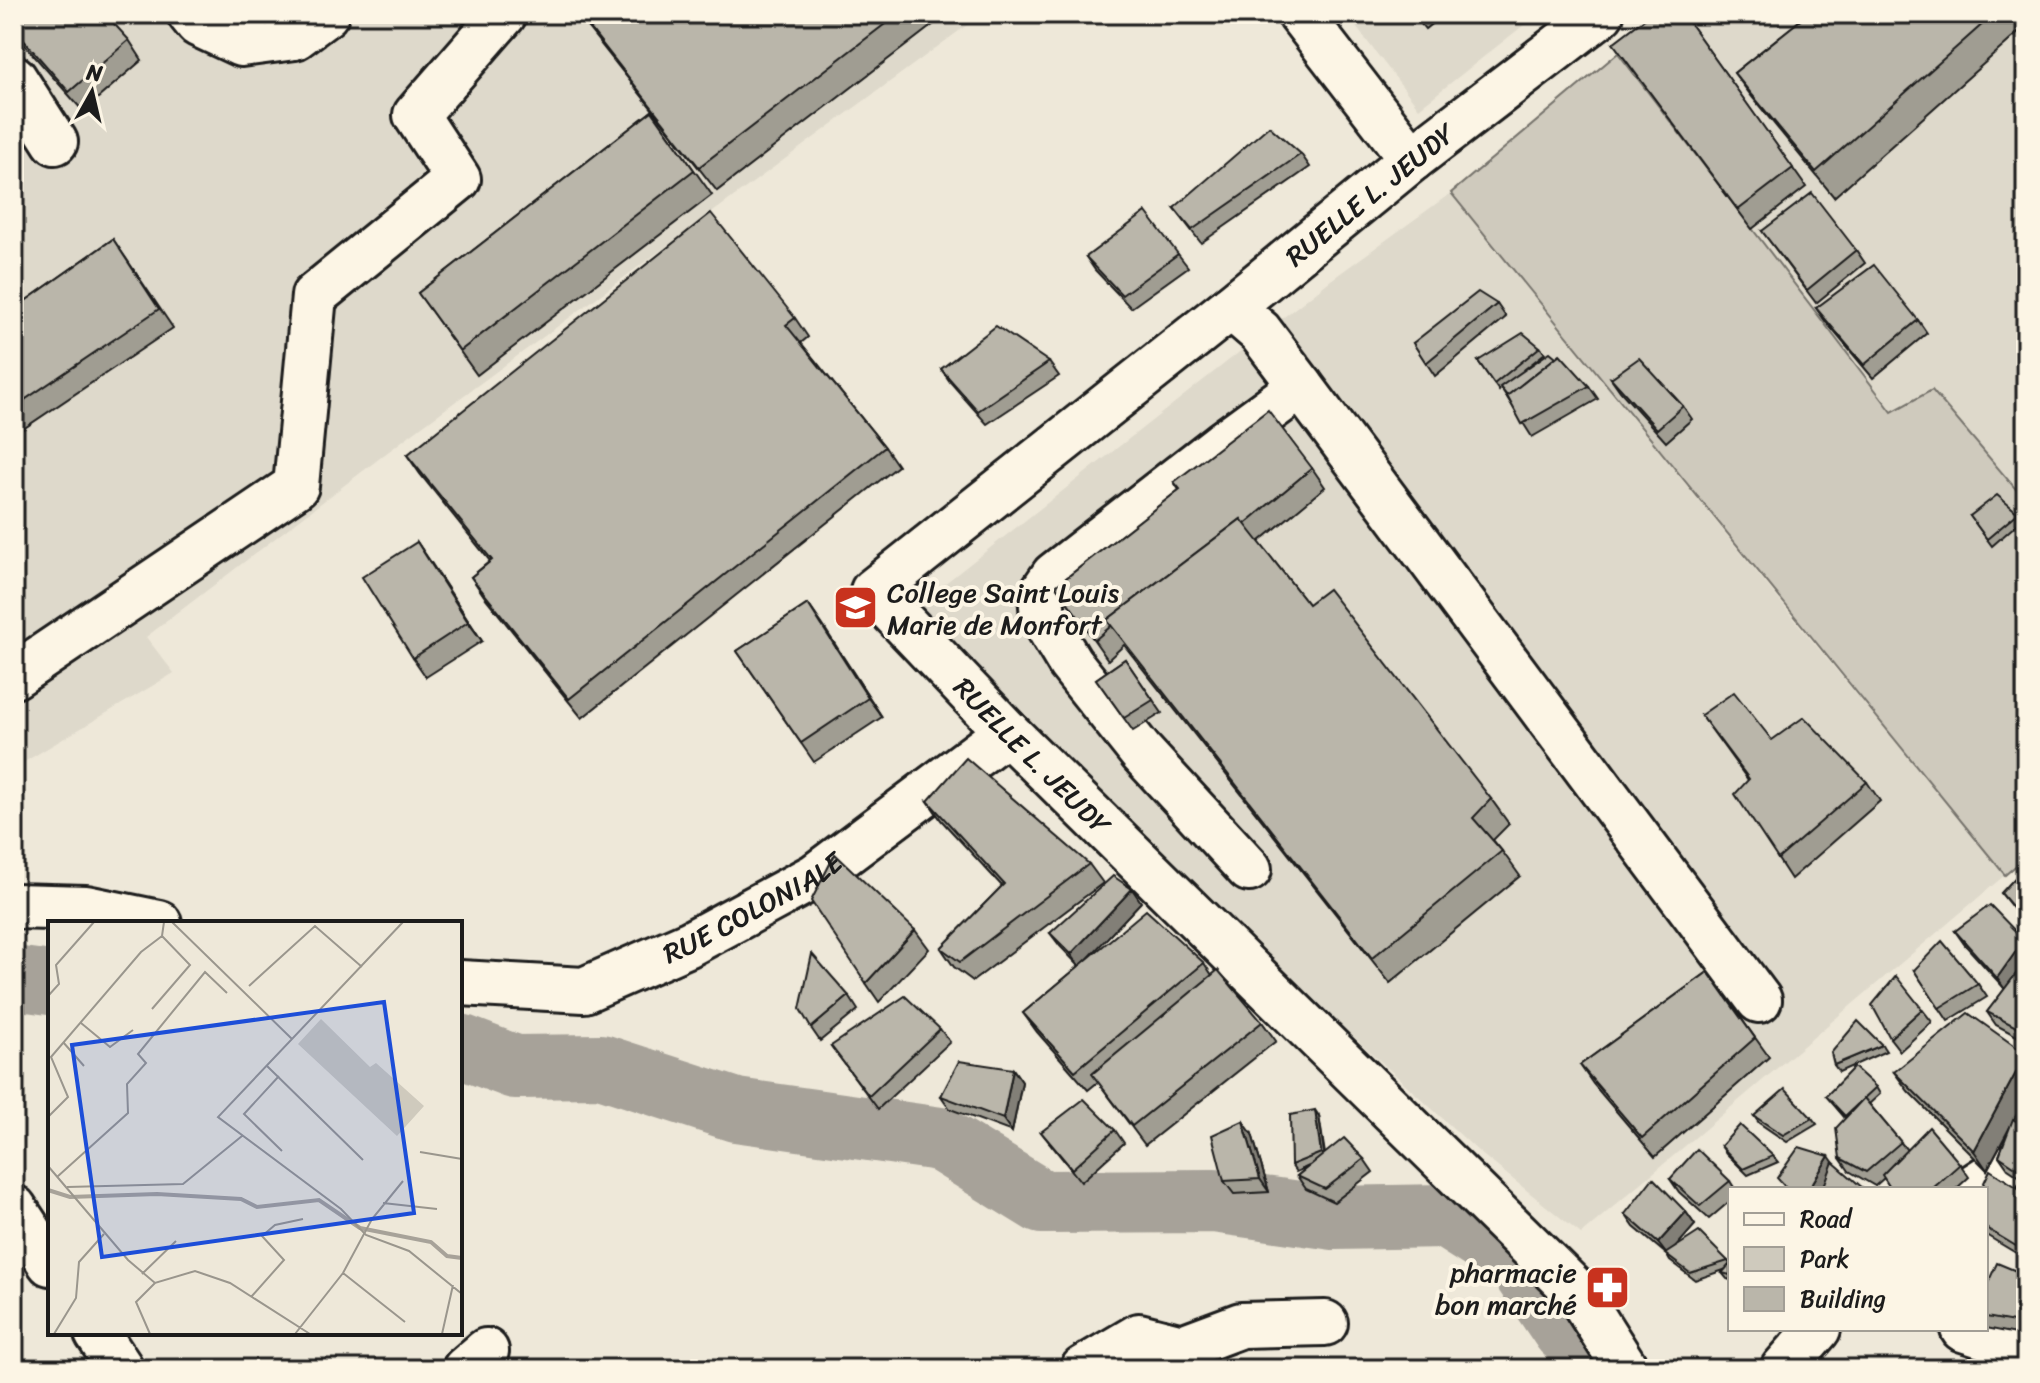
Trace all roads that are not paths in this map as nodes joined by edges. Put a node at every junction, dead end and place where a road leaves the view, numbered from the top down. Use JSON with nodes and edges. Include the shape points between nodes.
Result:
{"nodes":[{"id":1,"x":190,"y":14,"type":"edge"},
{"id":2,"x":326,"y":14,"type":"edge"},
{"id":3,"x":504,"y":14,"type":"edge"},
{"id":4,"x":1300,"y":14,"type":"edge"},
{"id":5,"x":1601,"y":14,"type":"edge"},
{"id":6,"x":14,"y":78,"type":"edge"},
{"id":7,"x":55,"y":142,"type":"dead end"},
{"id":8,"x":1412,"y":159,"type":"junction"},
{"id":9,"x":1231,"y":307,"type":"junction"},
{"id":10,"x":1301,"y":386,"type":"junction"},
{"id":11,"x":14,"y":676,"type":"edge"},
{"id":12,"x":1007,"y":732,"type":"junction"},
{"id":13,"x":1249,"y":869,"type":"dead end"},
{"id":14,"x":14,"y":906,"type":"edge"},
{"id":15,"x":149,"y":921,"type":"edge"},
{"id":16,"x":462,"y":983,"type":"edge"},
{"id":17,"x":1759,"y":1000,"type":"dead end"},
{"id":18,"x":1325,"y":1323,"type":"dead end"},
{"id":19,"x":1816,"y":1331,"type":"edge"},
{"id":20,"x":1969,"y":1331,"type":"edge"},
{"id":21,"x":98,"y":1335,"type":"edge"},
{"id":22,"x":2026,"y":1349,"type":"edge"},
{"id":23,"x":1617,"y":1354,"type":"edge"},
{"id":24,"x":121,"y":1369,"type":"edge"},
{"id":25,"x":1083,"y":1369,"type":"edge"},
{"id":26,"x":1783,"y":1369,"type":"edge"}],
"edges":[{"from":1,"to":2,"type":"street","via":[[198,24],[241,44],[295,37]]},
{"from":3,"to":11,"type":"street","via":[[416,115],[458,179],[314,296],[296,486]]},
{"from":4,"to":8,"type":"street"},
{"from":5,"to":8,"type":"street","name":"RUELLE L. JEUDY"},
{"from":6,"to":7,"type":"street"},
{"from":8,"to":9,"type":"street","name":"RUELLE L. JEUDY"},
{"from":9,"to":10,"type":"street","via":[[1260,332]]},
{"from":9,"to":12,"type":"street","name":"RUELLE L. JEUDY","via":[[873,591]]},
{"from":10,"to":13,"type":"street","via":[[1054,575],[1041,594],[1043,618],[1070,663],[1141,752]]},
{"from":10,"to":17,"type":"street"},
{"from":12,"to":16,"type":"street","name":"RUE COLONIALE","via":[[815,876],[689,944],[584,990]]},
{"from":12,"to":23,"type":"street","name":"RUELLE L. JEUDY","via":[[1578,1293]]},
{"from":14,"to":15,"type":"street","via":[[86,908]]},
{"from":18,"to":25,"type":"street","via":[[1241,1325],[1182,1347],[1139,1336]]},
{"from":19,"to":26,"type":"street"},
{"from":20,"to":22,"type":"street"},
{"from":21,"to":24,"type":"street"}]}
